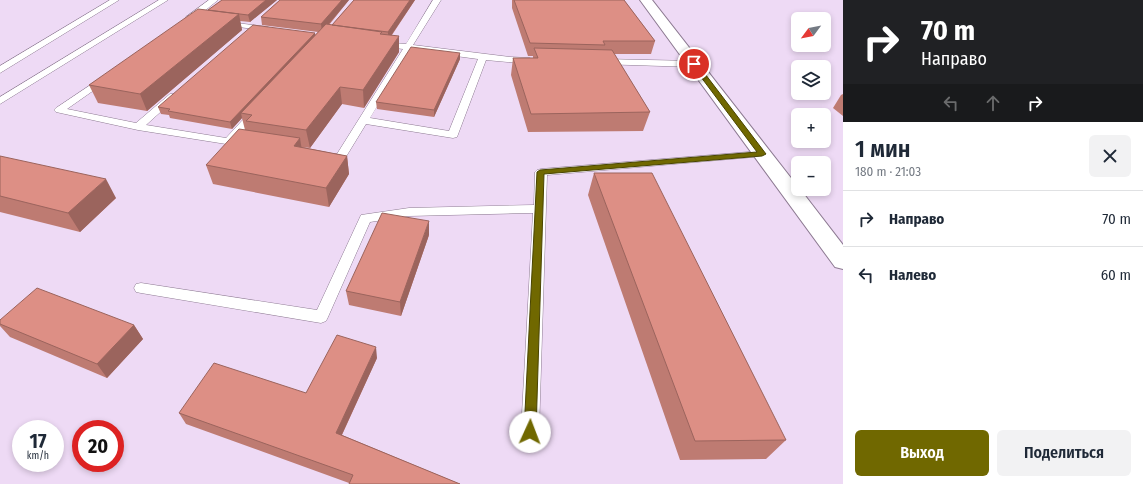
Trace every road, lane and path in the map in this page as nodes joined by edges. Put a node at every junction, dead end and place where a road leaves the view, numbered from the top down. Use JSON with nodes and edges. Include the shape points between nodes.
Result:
{"nodes":[{"id":1,"x":115,"y":0,"type":"edge"},
{"id":2,"x":164,"y":0,"type":"edge"},
{"id":3,"x":214,"y":0,"type":"edge"},
{"id":4,"x":437,"y":0,"type":"edge"},
{"id":5,"x":646,"y":0,"type":"edge"},
{"id":6,"x":263,"y":18,"type":"edge"},
{"id":7,"x":203,"y":21,"type":"edge"},
{"id":8,"x":217,"y":22,"type":"edge"},
{"id":9,"x":253,"y":27,"type":"junction"},
{"id":10,"x":274,"y":30,"type":"edge"},
{"id":11,"x":241,"y":37,"type":"edge"},
{"id":12,"x":378,"y":43,"type":"edge"},
{"id":13,"x":408,"y":47,"type":"junction"},
{"id":14,"x":483,"y":57,"type":"junction"},
{"id":15,"x":542,"y":61,"type":"edge"},
{"id":16,"x":590,"y":62,"type":"edge"},
{"id":17,"x":694,"y":64,"type":"junction"},
{"id":18,"x":0,"y":70,"type":"edge"},
{"id":19,"x":111,"y":74,"type":"edge"},
{"id":20,"x":178,"y":92,"type":"edge"},
{"id":21,"x":0,"y":101,"type":"edge"},
{"id":22,"x":261,"y":106,"type":"edge"},
{"id":23,"x":363,"y":120,"type":"junction"},
{"id":24,"x":138,"y":127,"type":"junction"},
{"id":25,"x":229,"y":141,"type":"junction"},
{"id":26,"x":252,"y":145,"type":"edge"},
{"id":27,"x":762,"y":154,"type":"junction"},
{"id":28,"x":318,"y":155,"type":"edge"},
{"id":29,"x":539,"y":210,"type":"junction"},
{"id":30,"x":843,"y":261,"type":"edge"},
{"id":31,"x":141,"y":288,"type":"dead end"},
{"id":32,"x":530,"y":432,"type":"dead end"}],
"edges":[{"from":1,"to":18,"type":"lane"},
{"from":2,"to":21,"type":"lane"},
{"from":3,"to":7,"type":"lane","via":[[185,21]]},
{"from":4,"to":13,"type":"lane"},
{"from":5,"to":17,"type":"main road"},
{"from":6,"to":9,"type":"lane"},
{"from":8,"to":9,"type":"lane"},
{"from":9,"to":10,"type":"lane"},
{"from":9,"to":11,"type":"lane"},
{"from":12,"to":13,"type":"lane"},
{"from":13,"to":14,"type":"lane"},
{"from":13,"to":23,"type":"lane"},
{"from":14,"to":15,"type":"lane"},
{"from":14,"to":23,"type":"lane","via":[[454,135]]},
{"from":16,"to":17,"type":"lane"},
{"from":17,"to":27,"type":"main road"},
{"from":19,"to":24,"type":"lane","via":[[59,110]]},
{"from":20,"to":24,"type":"lane"},
{"from":22,"to":25,"type":"lane"},
{"from":23,"to":28,"type":"lane","via":[[340,158]]},
{"from":24,"to":25,"type":"lane"},
{"from":25,"to":26,"type":"lane"},
{"from":27,"to":29,"type":"lane","via":[[540,172]]},
{"from":27,"to":30,"type":"main road"},
{"from":29,"to":31,"type":"lane","via":[[409,212],[366,218],[321,317]]},
{"from":29,"to":32,"type":"lane"}]}
